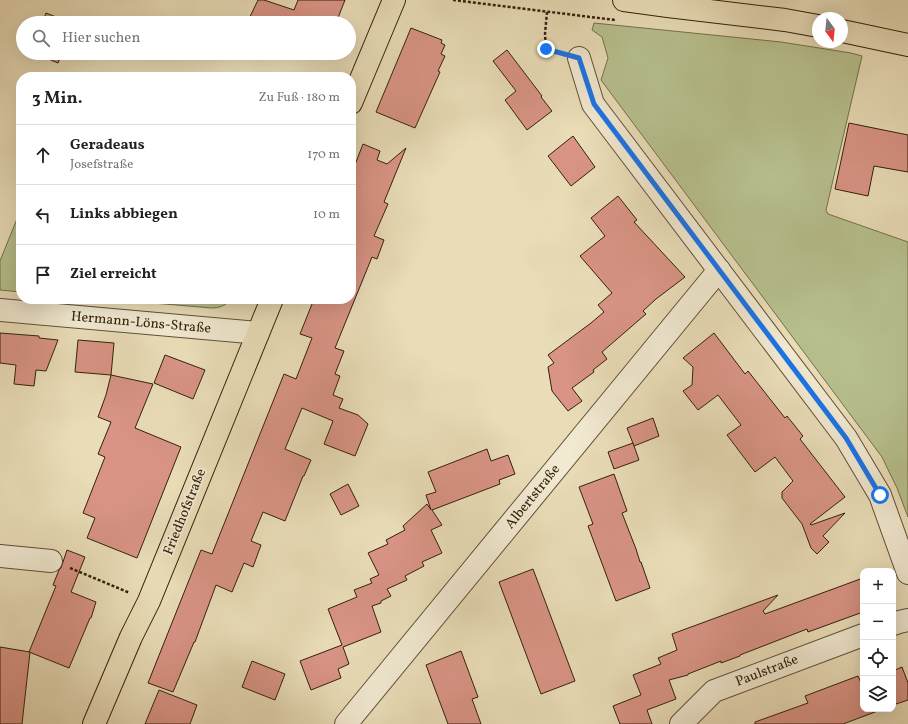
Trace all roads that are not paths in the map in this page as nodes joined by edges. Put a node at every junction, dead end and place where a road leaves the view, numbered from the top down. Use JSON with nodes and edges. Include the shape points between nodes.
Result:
{"nodes":[{"id":1,"x":394,"y":0,"type":"edge"},
{"id":2,"x":624,"y":0,"type":"edge"},
{"id":3,"x":812,"y":25,"type":"edge"},
{"id":4,"x":848,"y":32,"type":"edge"},
{"id":5,"x":908,"y":45,"type":"edge"},
{"id":6,"x":579,"y":58,"type":"road end"},
{"id":7,"x":356,"y":91,"type":"edge"},
{"id":8,"x":719,"y":270,"type":"junction"},
{"id":9,"x":270,"y":304,"type":"edge"},
{"id":10,"x":0,"y":310,"type":"edge"},
{"id":11,"x":258,"y":333,"type":"junction"},
{"id":12,"x":0,"y":556,"type":"edge"},
{"id":13,"x":52,"y":561,"type":"road end"},
{"id":14,"x":908,"y":573,"type":"edge"},
{"id":15,"x":908,"y":620,"type":"edge"},
{"id":16,"x":896,"y":623,"type":"edge"},
{"id":17,"x":860,"y":636,"type":"edge"},
{"id":18,"x":94,"y":724,"type":"edge"},
{"id":19,"x":346,"y":724,"type":"edge"},
{"id":20,"x":682,"y":724,"type":"edge"}],
"edges":[{"from":1,"to":7,"type":"main road"},
{"from":2,"to":3,"type":"main road"},
{"from":4,"to":5,"type":"main road"},
{"from":6,"to":8,"type":"street","via":[[594,104]]},
{"from":8,"to":14,"type":"street","via":[[846,438],[880,495]]},
{"from":8,"to":19,"type":"street","name":"Albertstraße"},
{"from":9,"to":11,"type":"main road","name":"Friedhofstraße"},
{"from":10,"to":11,"type":"street","name":"Hermann-Löns-Straße"},
{"from":11,"to":18,"type":"main road","name":"Friedhofstraße","via":[[149,601]]},
{"from":12,"to":13,"type":"street"},
{"from":15,"to":16,"type":"street"},
{"from":17,"to":20,"type":"street","name":"Paulstraße","via":[[714,691]]}]}
